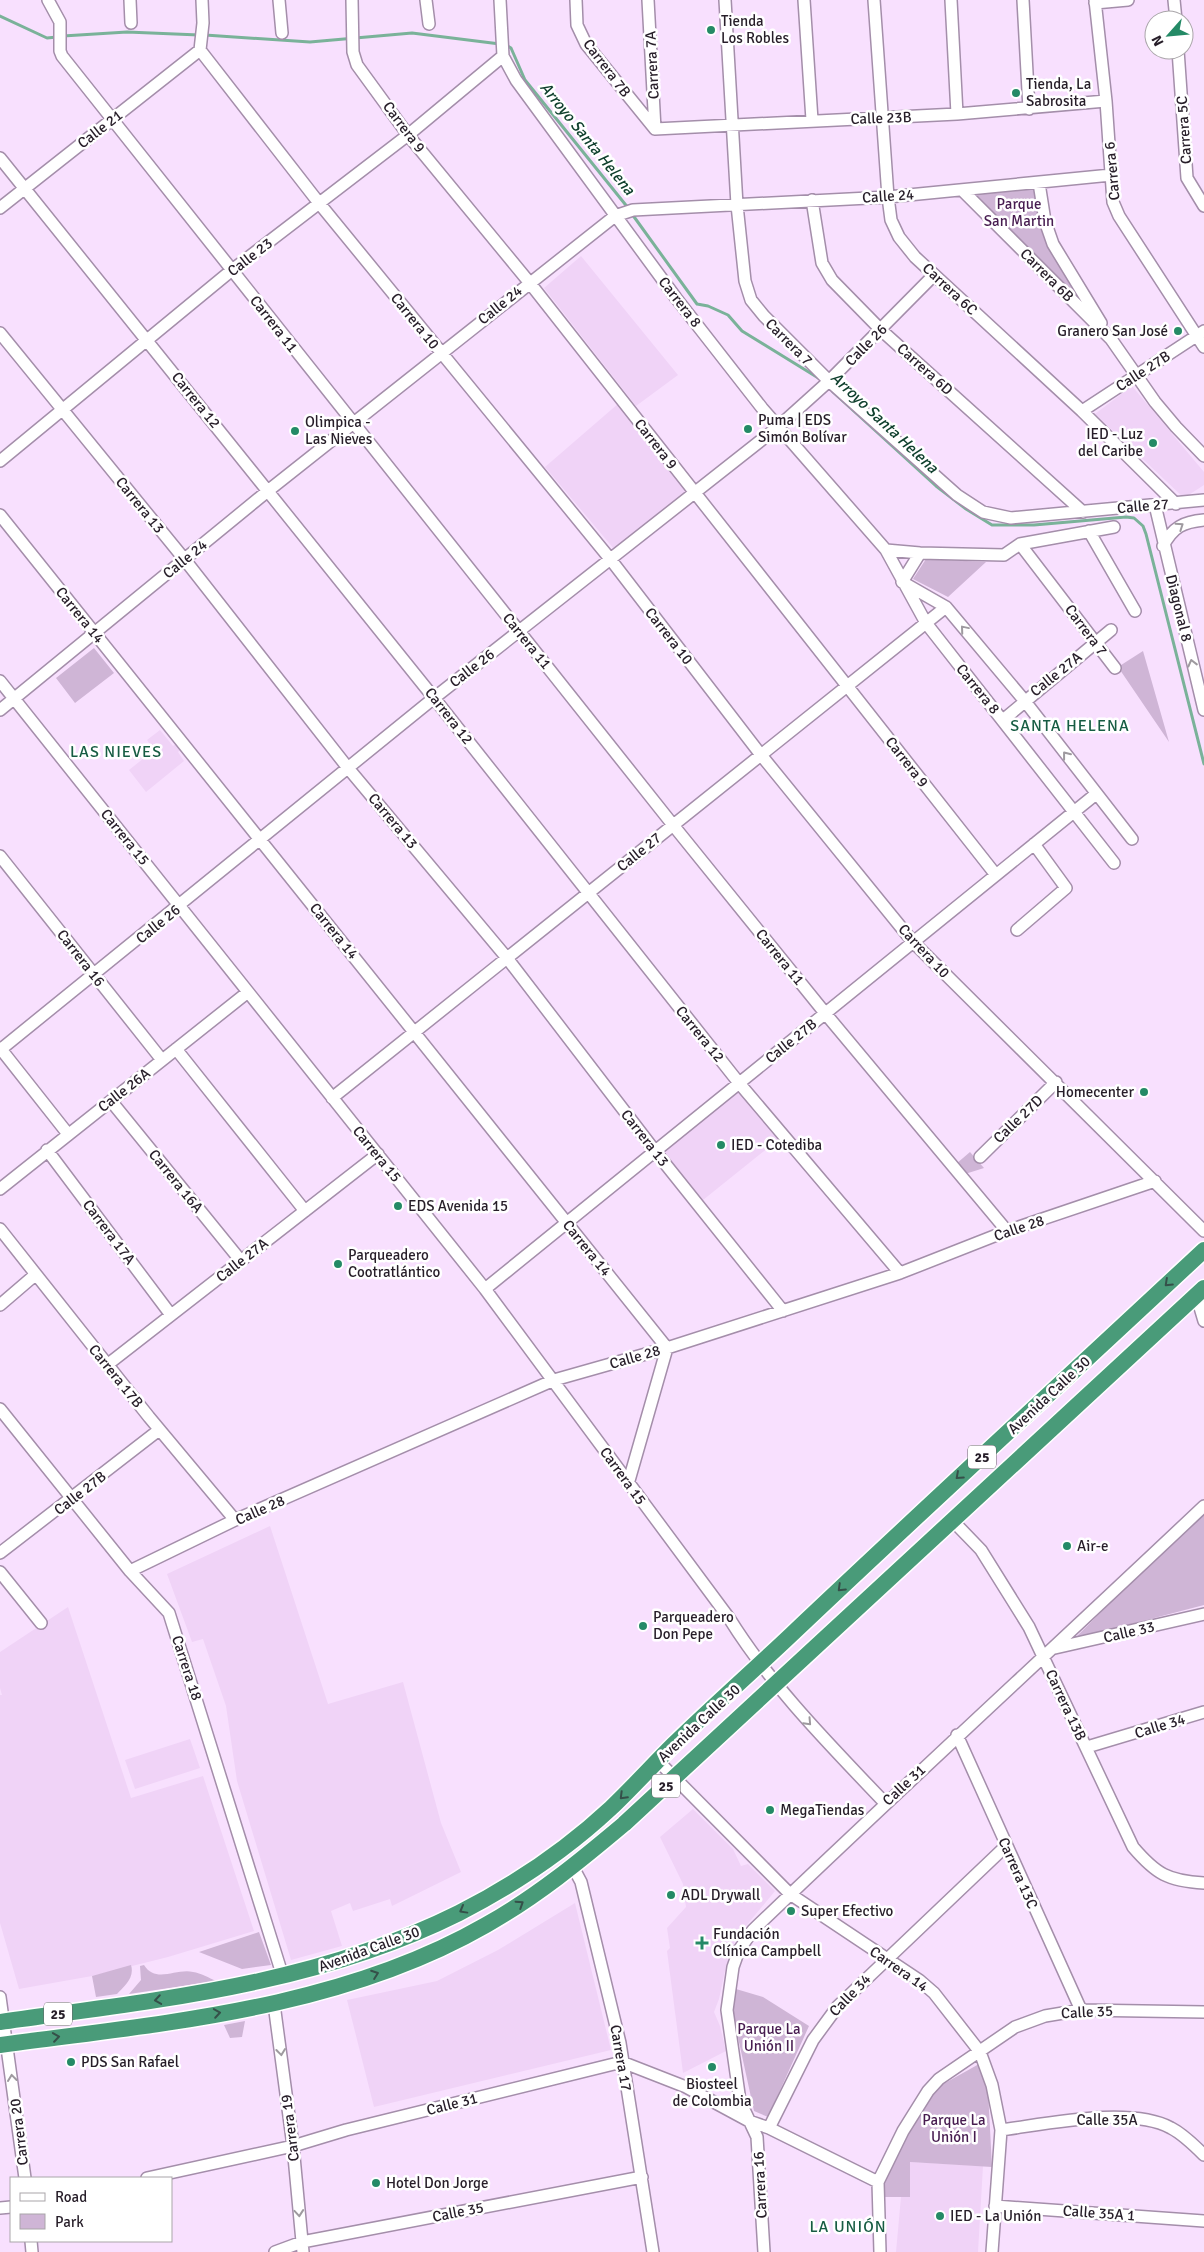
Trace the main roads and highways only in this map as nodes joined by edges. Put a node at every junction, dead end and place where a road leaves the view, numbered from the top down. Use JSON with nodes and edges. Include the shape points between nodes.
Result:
{"nodes":[{"id":1,"x":1204,"y":1250,"type":"edge"},
{"id":2,"x":1200,"y":1291,"type":"edge"},
{"id":3,"x":2,"y":2022,"type":"edge"},
{"id":4,"x":4,"y":2044,"type":"edge"}],
"edges":[{"from":1,"to":3,"type":"highway","name":"Avenida Calle 30","number":"25","one_way":true,"via":[[955,1480],[609,1810],[563,1848],[461,1912],[362,1954],[283,1977],[112,2007]]},
{"from":4,"to":2,"type":"highway","name":"Avenida Calle 30","number":"25","one_way":true,"via":[[274,2004],[351,1983],[401,1965],[453,1942],[515,1908],[573,1867],[674,1779]]}]}
